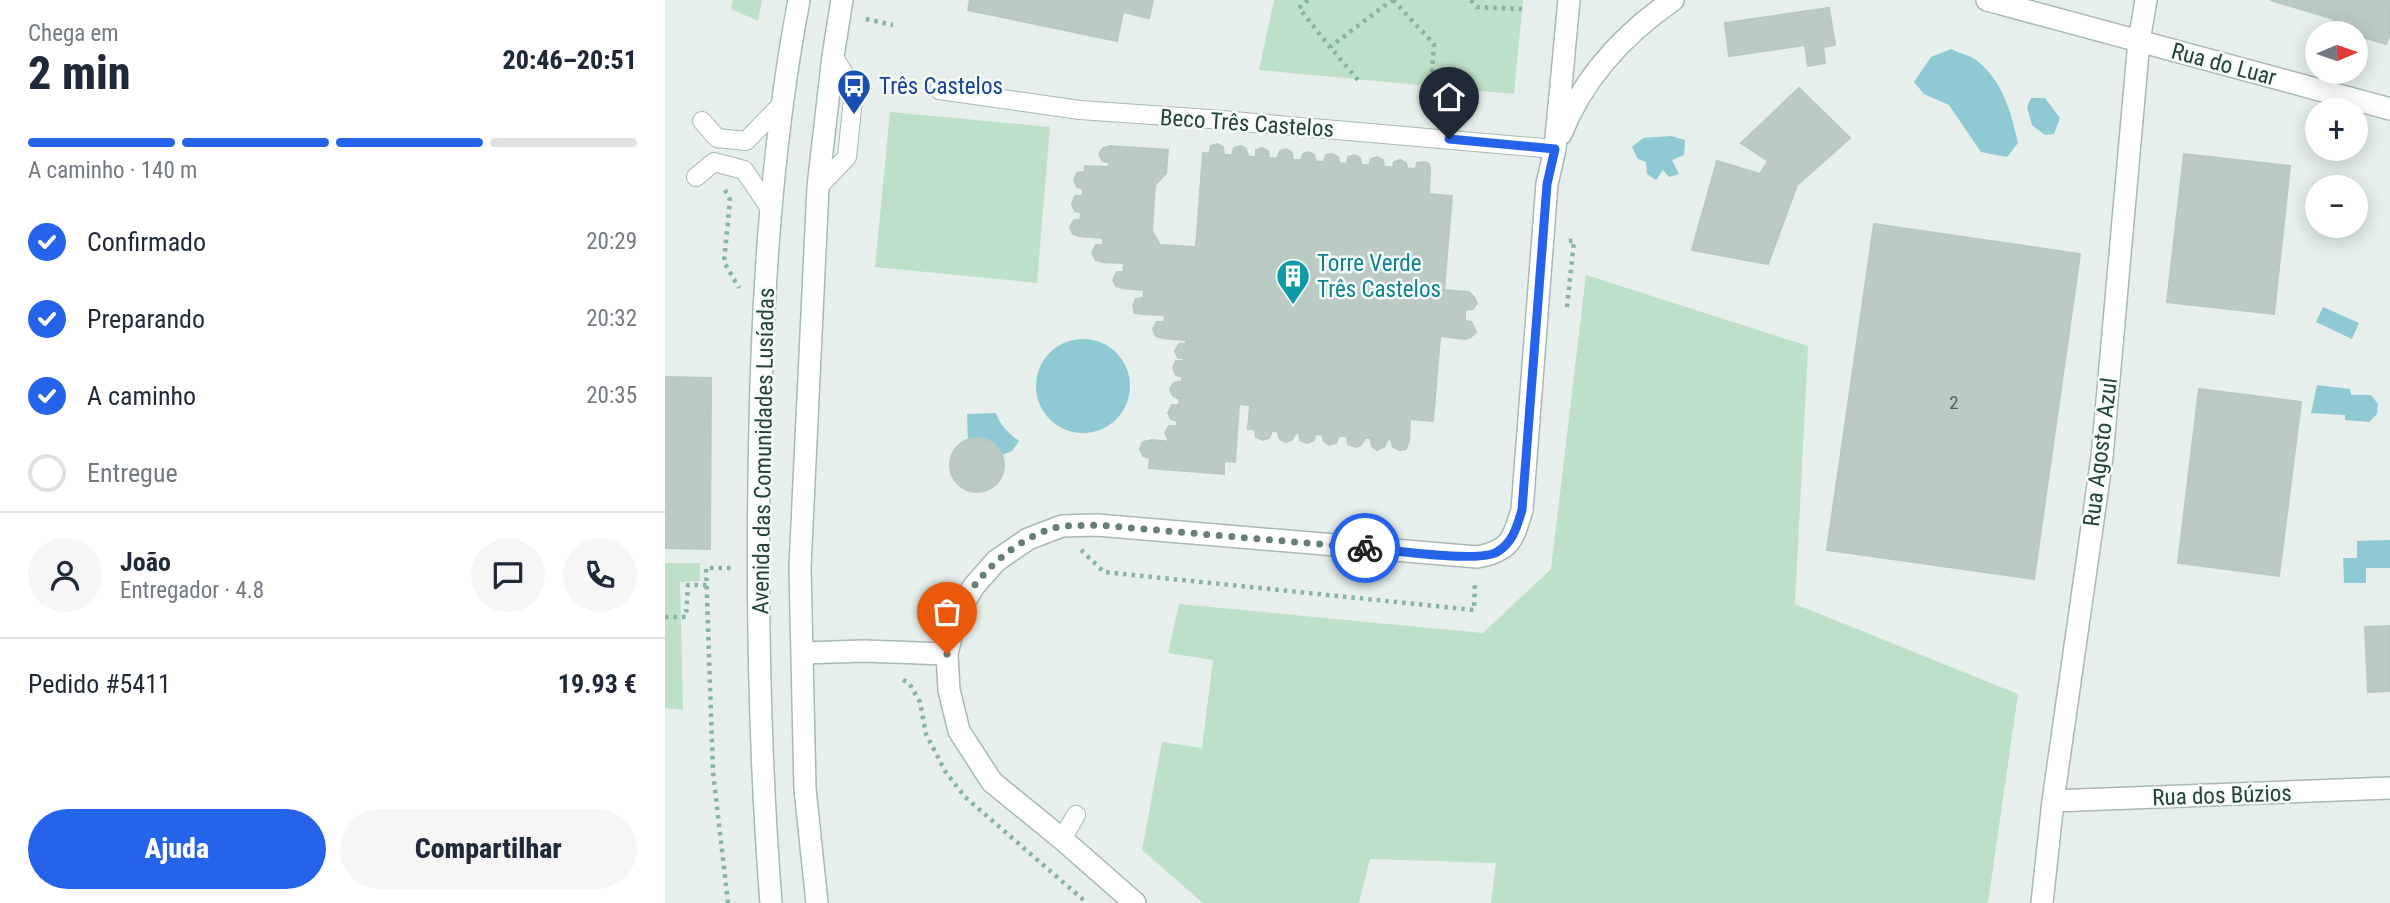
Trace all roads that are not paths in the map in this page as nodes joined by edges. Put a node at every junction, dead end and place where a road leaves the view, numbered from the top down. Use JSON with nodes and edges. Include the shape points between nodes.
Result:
{"nodes":[{"id":1,"x":799,"y":0,"type":"edge"},
{"id":2,"x":842,"y":0,"type":"edge"},
{"id":3,"x":1570,"y":0,"type":"edge"},
{"id":4,"x":1673,"y":0,"type":"edge"},
{"id":5,"x":1987,"y":0,"type":"edge"},
{"id":6,"x":2146,"y":0,"type":"edge"},
{"id":7,"x":2139,"y":41,"type":"junction"},
{"id":8,"x":939,"y":90,"type":"dead end"},
{"id":9,"x":782,"y":104,"type":"junction"},
{"id":10,"x":2390,"y":109,"type":"edge"},
{"id":11,"x":702,"y":121,"type":"dead end"},
{"id":12,"x":1555,"y":149,"type":"junction"},
{"id":13,"x":696,"y":177,"type":"dead end"},
{"id":14,"x":771,"y":210,"type":"junction"},
{"id":15,"x":803,"y":653,"type":"junction"},
{"id":16,"x":947,"y":654,"type":"junction"},
{"id":17,"x":2390,"y":788,"type":"edge"},
{"id":18,"x":2053,"y":801,"type":"junction"},
{"id":19,"x":1076,"y":815,"type":"dead end"},
{"id":20,"x":1062,"y":839,"type":"junction"},
{"id":21,"x":771,"y":903,"type":"edge"},
{"id":22,"x":817,"y":903,"type":"edge"},
{"id":23,"x":1135,"y":903,"type":"edge"},
{"id":24,"x":2042,"y":903,"type":"edge"}],
"edges":[{"from":1,"to":9,"type":"street","name":"Avenida das Comunidades Lusíadas"},
{"from":2,"to":15,"type":"street","name":"Avenida das Comunidades Lusíadas","via":[[818,187],[800,567]]},
{"from":3,"to":12,"type":"street"},
{"from":4,"to":12,"type":"street","via":[[1612,51],[1582,93]]},
{"from":5,"to":7,"type":"street","name":"Rua do Luar"},
{"from":6,"to":7,"type":"street","name":"Rua Agosto Azul"},
{"from":7,"to":10,"type":"street","name":"Rua do Luar"},
{"from":7,"to":18,"type":"street","name":"Rua Agosto Azul","via":[[2102,457]]},
{"from":8,"to":12,"type":"lane","name":"Beco Três Castelos","via":[[1080,110]]},
{"from":9,"to":11,"type":"lane","via":[[746,141],[717,138]]},
{"from":9,"to":14,"type":"street","name":"Avenida das Comunidades Lusíadas"},
{"from":12,"to":16,"type":"street","via":[[1547,184],[1522,510],[1503,548],[1477,557],[1097,525],[1062,526],[1028,539],[996,561],[956,616]]},
{"from":13,"to":14,"type":"lane","via":[[714,162],[744,170]]},
{"from":14,"to":21,"type":"street","name":"Avenida das Comunidades Lusíadas","via":[[761,358],[758,565],[763,801]]},
{"from":15,"to":16,"type":"street"},
{"from":15,"to":22,"type":"street","name":"Avenida das Comunidades Lusíadas","via":[[805,789]]},
{"from":16,"to":20,"type":"street","via":[[949,690],[959,731],[992,782]]},
{"from":17,"to":18,"type":"street","name":"Rua dos Búzios"},
{"from":18,"to":24,"type":"street","name":"Rua Agosto Azul"},
{"from":19,"to":20,"type":"lane"},
{"from":20,"to":23,"type":"street"}]}
